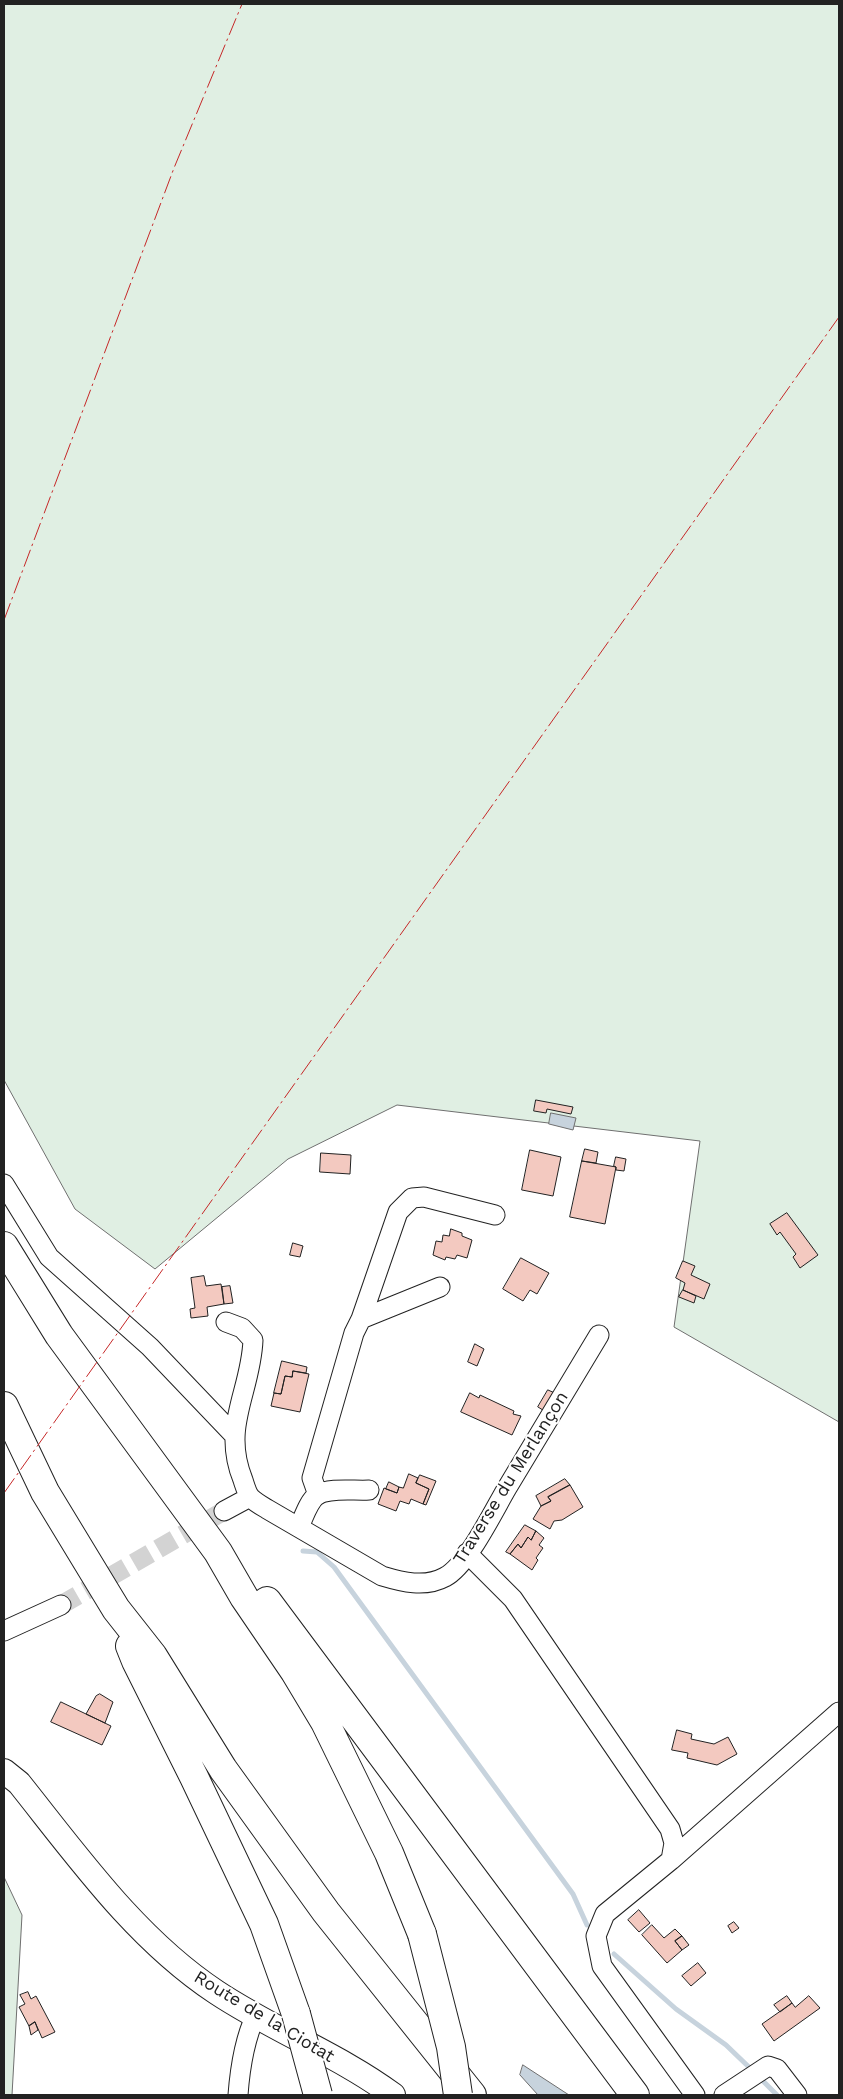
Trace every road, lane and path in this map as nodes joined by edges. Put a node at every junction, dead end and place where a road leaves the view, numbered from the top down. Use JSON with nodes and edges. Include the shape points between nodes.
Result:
{"nodes":[{"id":1,"x":4,"y":1184,"type":"edge"},
{"id":2,"x":495,"y":1215,"type":"dead end"},
{"id":3,"x":4,"y":1246,"type":"edge"},
{"id":4,"x":440,"y":1287,"type":"dead end"},
{"id":5,"x":361,"y":1319,"type":"junction"},
{"id":6,"x":226,"y":1322,"type":"dead end"},
{"id":7,"x":599,"y":1335,"type":"dead end"},
{"id":8,"x":4,"y":1406,"type":"edge"},
{"id":9,"x":234,"y":1435,"type":"junction"},
{"id":10,"x":369,"y":1490,"type":"dead end"},
{"id":11,"x":318,"y":1495,"type":"junction"},
{"id":12,"x":250,"y":1497,"type":"junction"},
{"id":13,"x":224,"y":1512,"type":"tunnel mouth"},
{"id":14,"x":299,"y":1526,"type":"junction"},
{"id":15,"x":218,"y":1552,"type":"junction"},
{"id":16,"x":467,"y":1553,"type":"junction"},
{"id":17,"x":61,"y":1605,"type":"tunnel mouth"},
{"id":18,"x":116,"y":1609,"type":"junction"},
{"id":19,"x":4,"y":1631,"type":"edge"},
{"id":20,"x":839,"y":1712,"type":"edge"},
{"id":21,"x":4,"y":1771,"type":"edge"},
{"id":22,"x":671,"y":1860,"type":"junction"},
{"id":23,"x":256,"y":2015,"type":"junction"},
{"id":24,"x":238,"y":2095,"type":"edge"},
{"id":25,"x":318,"y":2095,"type":"edge"},
{"id":26,"x":393,"y":2095,"type":"edge"},
{"id":27,"x":458,"y":2095,"type":"edge"},
{"id":28,"x":472,"y":2095,"type":"edge"},
{"id":29,"x":634,"y":2095,"type":"edge"},
{"id":30,"x":695,"y":2095,"type":"edge"},
{"id":31,"x":724,"y":2095,"type":"edge"},
{"id":32,"x":797,"y":2095,"type":"edge"}],
"edges":[{"from":1,"to":9,"type":"street","via":[[49,1256],[150,1347]]},
{"from":2,"to":5,"type":"street","via":[[424,1197],[412,1198],[398,1212]]},
{"from":3,"to":15,"type":"highway","via":[[60,1335]]},
{"from":4,"to":5,"type":"street"},
{"from":5,"to":11,"type":"street","via":[[354,1333],[312,1478]]},
{"from":6,"to":9,"type":"street","via":[[242,1328],[253,1340]]},
{"from":7,"to":16,"type":"street","name":"Traverse du Merlançon"},
{"from":8,"to":18,"type":"highway","via":[[45,1492]]},
{"from":9,"to":12,"type":"street","via":[[238,1468]]},
{"from":10,"to":11,"type":"street"},
{"from":11,"to":14,"type":"street","via":[[310,1503]]},
{"from":12,"to":13,"type":"street"},
{"from":12,"to":14,"type":"street","name":"Traverse du Merlançon"},
{"from":14,"to":16,"type":"street","name":"Traverse du Merlançon","via":[[382,1576],[401,1582],[444,1578],[457,1569]]},
{"from":15,"to":27,"type":"highway","bridge":true,"via":[[325,1722],[389,1853],[422,1934],[451,2047]]},
{"from":15,"to":29,"type":"highway","via":[[257,1588]]},
{"from":16,"to":22,"type":"street","via":[[513,1599],[670,1829],[674,1843]]},
{"from":17,"to":19,"type":"street"},
{"from":18,"to":25,"type":"highway","bridge":true,"via":[[136,1661],[264,1924],[296,2014]]},
{"from":18,"to":28,"type":"highway","via":[[153,1656],[223,1769],[326,1912]]},
{"from":20,"to":22,"type":"street"},
{"from":21,"to":23,"type":"main road","name":"Route de la Ciotat","via":[[19,1783],[102,1887],[170,1957],[216,1992]]},
{"from":22,"to":30,"type":"street","via":[[605,1914],[596,1936],[602,1966]]},
{"from":23,"to":24,"type":"street","via":[[240,2071]]},
{"from":23,"to":26,"type":"main road","name":"Route de la Ciotat"},
{"from":31,"to":32,"type":"street","via":[[768,2066],[777,2069]]}]}
